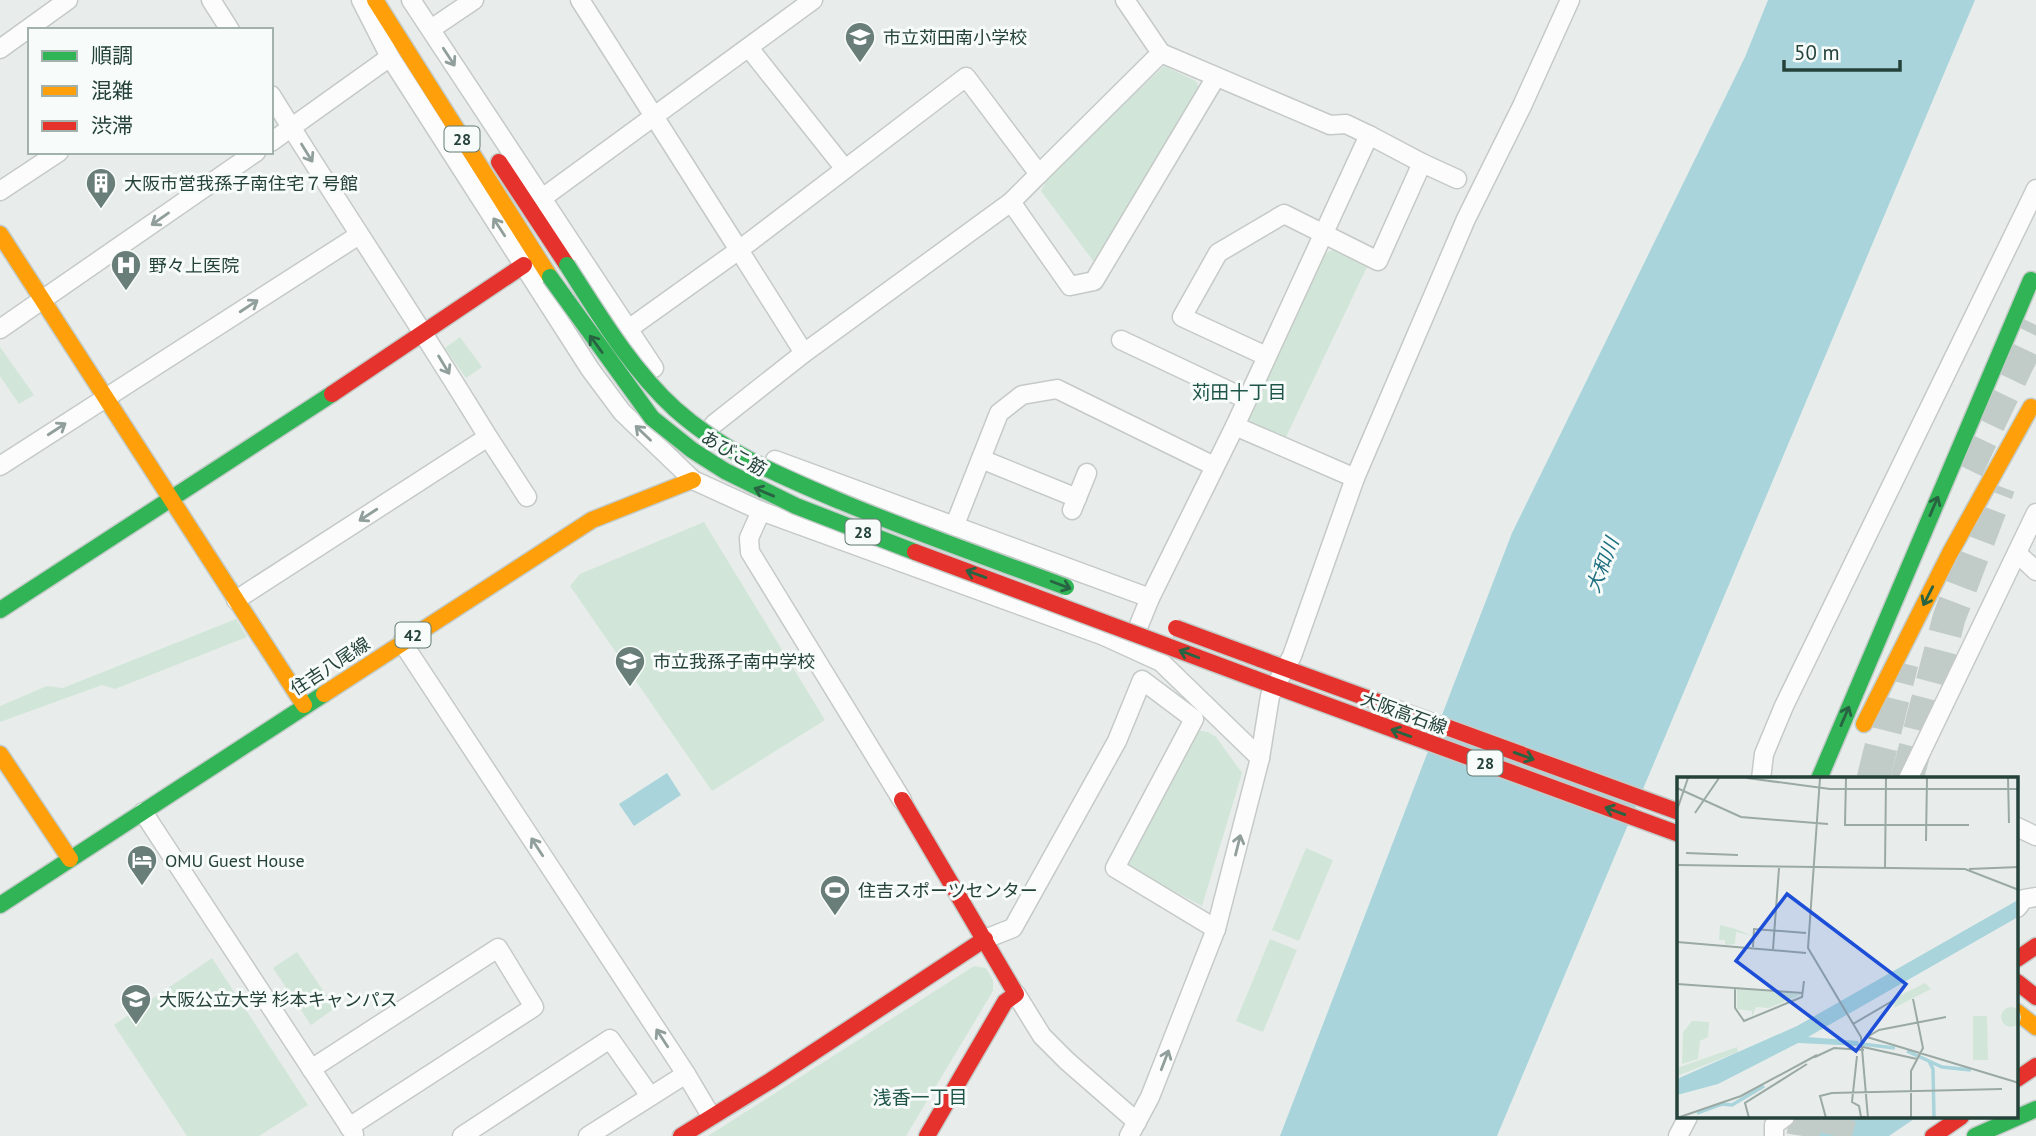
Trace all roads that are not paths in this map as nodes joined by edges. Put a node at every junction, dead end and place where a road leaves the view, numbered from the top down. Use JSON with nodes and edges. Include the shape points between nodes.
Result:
{"nodes":[{"id":1,"x":68,"y":0,"type":"edge"},
{"id":2,"x":211,"y":0,"type":"edge"},
{"id":3,"x":361,"y":0,"type":"edge"},
{"id":4,"x":375,"y":0,"type":"edge"},
{"id":5,"x":397,"y":0,"type":"edge"},
{"id":6,"x":411,"y":0,"type":"edge"},
{"id":7,"x":474,"y":0,"type":"edge"},
{"id":8,"x":580,"y":0,"type":"edge"},
{"id":9,"x":813,"y":0,"type":"edge"},
{"id":10,"x":1125,"y":0,"type":"edge"},
{"id":11,"x":1570,"y":0,"type":"edge"},
{"id":12,"x":29,"y":28,"type":"edge"},
{"id":13,"x":229,"y":28,"type":"edge"},
{"id":14,"x":28,"y":29,"type":"edge"},
{"id":15,"x":431,"y":29,"type":"junction"},
{"id":16,"x":749,"y":48,"type":"junction"},
{"id":17,"x":0,"y":49,"type":"edge"},
{"id":18,"x":1161,"y":53,"type":"junction"},
{"id":19,"x":390,"y":57,"type":"junction"},
{"id":20,"x":1216,"y":77,"type":"junction"},
{"id":21,"x":273,"y":98,"type":"edge"},
{"id":22,"x":655,"y":117,"type":"junction"},
{"id":23,"x":291,"y":128,"type":"junction"},
{"id":24,"x":1369,"y":135,"type":"junction"},
{"id":25,"x":273,"y":141,"type":"edge"},
{"id":26,"x":56,"y":154,"type":"edge"},
{"id":27,"x":253,"y":154,"type":"edge"},
{"id":28,"x":1422,"y":163,"type":"junction"},
{"id":29,"x":845,"y":169,"type":"junction"},
{"id":30,"x":1039,"y":174,"type":"junction"},
{"id":31,"x":1457,"y":179,"type":"dead end"},
{"id":32,"x":2036,"y":189,"type":"edge"},
{"id":33,"x":0,"y":191,"type":"edge"},
{"id":34,"x":541,"y":200,"type":"junction"},
{"id":35,"x":1010,"y":202,"type":"junction"},
{"id":36,"x":1323,"y":232,"type":"junction"},
{"id":37,"x":0,"y":234,"type":"edge"},
{"id":38,"x":359,"y":235,"type":"junction"},
{"id":39,"x":739,"y":250,"type":"junction"},
{"id":40,"x":524,"y":265,"type":"junction"},
{"id":41,"x":2031,"y":279,"type":"dead end"},
{"id":42,"x":43,"y":299,"type":"junction"},
{"id":43,"x":0,"y":329,"type":"edge"},
{"id":44,"x":626,"y":330,"type":"junction"},
{"id":45,"x":425,"y":333,"type":"junction"},
{"id":46,"x":1130,"y":349,"type":"dead end"},
{"id":47,"x":804,"y":353,"type":"junction"},
{"id":48,"x":1266,"y":356,"type":"junction"},
{"id":49,"x":660,"y":377,"type":"junction"},
{"id":50,"x":106,"y":398,"type":"junction"},
{"id":51,"x":1246,"y":400,"type":"junction"},
{"id":52,"x":2031,"y":408,"type":"dead end"},
{"id":53,"x":622,"y":412,"type":"junction"},
{"id":54,"x":713,"y":424,"type":"junction"},
{"id":55,"x":1235,"y":426,"type":"junction"},
{"id":56,"x":488,"y":437,"type":"junction"},
{"id":57,"x":756,"y":452,"type":"junction"},
{"id":58,"x":981,"y":460,"type":"junction"},
{"id":59,"x":0,"y":466,"type":"edge"},
{"id":60,"x":1214,"y":466,"type":"junction"},
{"id":61,"x":1087,"y":473,"type":"dead end"},
{"id":62,"x":1355,"y":478,"type":"junction"},
{"id":63,"x":693,"y":480,"type":"junction"},
{"id":64,"x":869,"y":495,"type":"junction"},
{"id":65,"x":527,"y":497,"type":"dead end"},
{"id":66,"x":171,"y":498,"type":"junction"},
{"id":67,"x":761,"y":511,"type":"junction"},
{"id":68,"x":2036,"y":513,"type":"edge"},
{"id":69,"x":954,"y":527,"type":"junction"},
{"id":70,"x":853,"y":545,"type":"junction"},
{"id":71,"x":2017,"y":553,"type":"junction"},
{"id":72,"x":2036,"y":571,"type":"edge"},
{"id":73,"x":1078,"y":591,"type":"dead end"},
{"id":74,"x":1150,"y":598,"type":"junction"},
{"id":75,"x":236,"y":600,"type":"junction"},
{"id":76,"x":1125,"y":609,"type":"dead end"},
{"id":77,"x":0,"y":610,"type":"edge"},
{"id":78,"x":402,"y":642,"type":"junction"},
{"id":79,"x":1130,"y":647,"type":"junction"},
{"id":80,"x":1292,"y":671,"type":"junction"},
{"id":81,"x":1274,"y":687,"type":"junction"},
{"id":82,"x":304,"y":705,"type":"junction"},
{"id":83,"x":1855,"y":744,"type":"dead end"},
{"id":84,"x":0,"y":754,"type":"edge"},
{"id":85,"x":1260,"y":758,"type":"junction"},
{"id":86,"x":1760,"y":777,"type":"edge"},
{"id":87,"x":1820,"y":777,"type":"edge"},
{"id":88,"x":1911,"y":777,"type":"edge"},
{"id":89,"x":902,"y":800,"type":"joint"},
{"id":90,"x":1677,"y":811,"type":"edge"},
{"id":91,"x":143,"y":812,"type":"junction"},
{"id":92,"x":2018,"y":827,"type":"edge"},
{"id":93,"x":1677,"y":833,"type":"edge"},
{"id":94,"x":2036,"y":836,"type":"edge"},
{"id":95,"x":71,"y":859,"type":"junction"},
{"id":96,"x":2036,"y":897,"type":"edge"},
{"id":97,"x":0,"y":905,"type":"edge"},
{"id":98,"x":2018,"y":907,"type":"edge"},
{"id":99,"x":1216,"y":929,"type":"junction"},
{"id":100,"x":985,"y":939,"type":"junction"},
{"id":101,"x":2036,"y":946,"type":"edge"},
{"id":102,"x":2018,"y":958,"type":"edge"},
{"id":103,"x":2018,"y":983,"type":"edge"},
{"id":104,"x":1016,"y":994,"type":"junction"},
{"id":105,"x":2036,"y":997,"type":"edge"},
{"id":106,"x":2018,"y":1014,"type":"edge"},
{"id":107,"x":2036,"y":1027,"type":"edge"},
{"id":108,"x":2036,"y":1066,"type":"edge"},
{"id":109,"x":311,"y":1069,"type":"junction"},
{"id":110,"x":686,"y":1074,"type":"junction"},
{"id":111,"x":2018,"y":1078,"type":"edge"},
{"id":112,"x":650,"y":1096,"type":"junction"},
{"id":113,"x":2036,"y":1109,"type":"edge"},
{"id":114,"x":711,"y":1116,"type":"junction"},
{"id":115,"x":2018,"y":1117,"type":"edge"},
{"id":116,"x":1687,"y":1118,"type":"edge"},
{"id":117,"x":1960,"y":1118,"type":"edge"},
{"id":118,"x":2016,"y":1118,"type":"edge"},
{"id":119,"x":1778,"y":1126,"type":"edge"},
{"id":120,"x":1133,"y":1129,"type":"edge"},
{"id":121,"x":352,"y":1131,"type":"edge"},
{"id":122,"x":462,"y":1136,"type":"edge"},
{"id":123,"x":588,"y":1136,"type":"edge"},
{"id":124,"x":681,"y":1136,"type":"edge"},
{"id":125,"x":927,"y":1136,"type":"edge"},
{"id":126,"x":1678,"y":1136,"type":"edge"},
{"id":127,"x":1758,"y":1136,"type":"edge"},
{"id":128,"x":1933,"y":1136,"type":"edge"},
{"id":129,"x":1975,"y":1136,"type":"edge"}],
"edges":[{"from":1,"to":12,"type":"street"},
{"from":2,"to":13,"type":"street"},
{"from":3,"to":19,"type":"street"},
{"from":81,"to":4,"type":"main road","name":"あびこ筋","number":"28","one_way":true,"bridge":true,"via":[[860,531],[756,489],[700,458],[657,424],[589,333]]},
{"from":5,"to":73,"type":"main road","name":"あびこ筋","number":"28","one_way":true,"bridge":true,"via":[[566,265],[635,364],[675,409],[769,473]]},
{"from":6,"to":15,"type":"street"},
{"from":7,"to":15,"type":"street"},
{"from":8,"to":22,"type":"street"},
{"from":9,"to":16,"type":"street"},
{"from":10,"to":18,"type":"street"},
{"from":11,"to":62,"type":"street","via":[[1466,219]]},
{"from":14,"to":17,"type":"street"},
{"from":15,"to":34,"type":"street","one_way":true},
{"from":16,"to":22,"type":"street"},
{"from":16,"to":29,"type":"street"},
{"from":18,"to":20,"type":"street"},
{"from":18,"to":30,"type":"street"},
{"from":19,"to":23,"type":"street"},
{"from":40,"to":19,"type":"street","one_way":true},
{"from":20,"to":24,"type":"street","via":[[1330,125],[1346,124]]},
{"from":20,"to":35,"type":"street","via":[[1094,281],[1070,286]]},
{"from":21,"to":23,"type":"street"},
{"from":22,"to":34,"type":"street"},
{"from":22,"to":39,"type":"street"},
{"from":23,"to":25,"type":"street"},
{"from":23,"to":38,"type":"street","one_way":true},
{"from":24,"to":28,"type":"street"},
{"from":24,"to":36,"type":"street"},
{"from":26,"to":33,"type":"street"},
{"from":27,"to":42,"type":"street","one_way":true},
{"from":28,"to":31,"type":"street"},
{"from":28,"to":36,"type":"street","via":[[1378,261]]},
{"from":29,"to":30,"type":"street","via":[[966,77]]},
{"from":29,"to":39,"type":"street"},
{"from":30,"to":35,"type":"street"},
{"from":32,"to":86,"type":"street","via":[[1784,706],[1764,754]]},
{"from":34,"to":44,"type":"street"},
{"from":35,"to":47,"type":"street"},
{"from":36,"to":48,"type":"street"},
{"from":36,"to":48,"type":"street","via":[[1284,214],[1218,253],[1182,317]]},
{"from":37,"to":42,"type":"main road"},
{"from":38,"to":45,"type":"street"},
{"from":50,"to":38,"type":"street","one_way":true},
{"from":39,"to":44,"type":"street"},
{"from":39,"to":47,"type":"street"},
{"from":40,"to":45,"type":"main road"},
{"from":40,"to":53,"type":"street"},
{"from":87,"to":41,"type":"main road","one_way":true},
{"from":42,"to":43,"type":"street"},
{"from":42,"to":50,"type":"main road"},
{"from":44,"to":49,"type":"street"},
{"from":45,"to":56,"type":"street","one_way":true},
{"from":45,"to":66,"type":"main road"},
{"from":46,"to":51,"type":"street"},
{"from":47,"to":54,"type":"street"},
{"from":48,"to":51,"type":"street"},
{"from":49,"to":53,"type":"street","via":[[641,382],[628,393]]},
{"from":49,"to":54,"type":"street"},
{"from":59,"to":50,"type":"street","one_way":true},
{"from":50,"to":66,"type":"main road"},
{"from":51,"to":55,"type":"street"},
{"from":52,"to":83,"type":"main road","one_way":true,"via":[[1950,552]]},
{"from":63,"to":53,"type":"street","one_way":true},
{"from":54,"to":57,"type":"street"},
{"from":55,"to":60,"type":"street"},
{"from":55,"to":62,"type":"street"},
{"from":56,"to":65,"type":"street"},
{"from":56,"to":75,"type":"street","one_way":true},
{"from":57,"to":63,"type":"street"},
{"from":57,"to":64,"type":"street"},
{"from":58,"to":60,"type":"street","via":[[999,413],[1022,395],[1057,388]]},
{"from":58,"to":61,"type":"street","via":[[1075,504]]},
{"from":58,"to":69,"type":"street"},
{"from":60,"to":74,"type":"street"},
{"from":62,"to":80,"type":"street","via":[[1292,656]]},
{"from":63,"to":67,"type":"street"},
{"from":63,"to":78,"type":"main road","name":"住吉八尾線","number":"42","via":[[592,520]]},
{"from":64,"to":69,"type":"street"},
{"from":64,"to":70,"type":"street","via":[[879,510],[867,540]]},
{"from":66,"to":75,"type":"main road"},
{"from":66,"to":77,"type":"main road"},
{"from":67,"to":70,"type":"street"},
{"from":67,"to":89,"type":"street","via":[[748,538],[750,552]]},
{"from":68,"to":71,"type":"street"},
{"from":69,"to":74,"type":"street"},
{"from":70,"to":79,"type":"street"},
{"from":71,"to":72,"type":"street"},
{"from":71,"to":88,"type":"street"},
{"from":74,"to":79,"type":"street"},
{"from":75,"to":82,"type":"main road"},
{"from":76,"to":80,"type":"main road","number":"28","bridge":true},
{"from":78,"to":82,"type":"main road","name":"住吉八尾線","number":"42"},
{"from":110,"to":78,"type":"street","one_way":true},
{"from":79,"to":85,"type":"street","via":[[1161,662]]},
{"from":80,"to":81,"type":"street"},
{"from":80,"to":90,"type":"main road","name":"大阪高石線","number":"28","one_way":true},
{"from":81,"to":85,"type":"street"},
{"from":93,"to":81,"type":"main road","name":"大阪高石線","number":"28","one_way":true},
{"from":82,"to":91,"type":"main road","name":"住吉八尾線","number":"42"},
{"from":84,"to":95,"type":"main road"},
{"from":99,"to":85,"type":"street","one_way":true},
{"from":89,"to":100,"type":"main road"},
{"from":91,"to":95,"type":"main road","name":"住吉八尾線","number":"42"},
{"from":91,"to":109,"type":"street"},
{"from":92,"to":94,"type":"street"},
{"from":95,"to":97,"type":"main road","name":"住吉八尾線","number":"42"},
{"from":96,"to":98,"type":"street"},
{"from":99,"to":100,"type":"street","via":[[1115,868],[1194,719],[1142,680],[1117,741],[1013,928]]},
{"from":120,"to":99,"type":"street","one_way":true},
{"from":100,"to":104,"type":"main road"},
{"from":100,"to":114,"type":"main road"},
{"from":101,"to":102,"type":"main road"},
{"from":103,"to":105,"type":"main road"},
{"from":104,"to":120,"type":"street","via":[[1042,1036]]},
{"from":104,"to":125,"type":"main road","via":[[1005,1002]]},
{"from":106,"to":107,"type":"main road"},
{"from":108,"to":111,"type":"main road"},
{"from":109,"to":121,"type":"street"},
{"from":109,"to":121,"type":"street","via":[[498,948],[534,1007]]},
{"from":110,"to":112,"type":"street"},
{"from":110,"to":114,"type":"street"},
{"from":112,"to":122,"type":"street","via":[[610,1039]]},
{"from":112,"to":123,"type":"street"},
{"from":113,"to":115,"type":"main road"},
{"from":114,"to":124,"type":"main road"},
{"from":116,"to":126,"type":"street"},
{"from":117,"to":128,"type":"main road"},
{"from":118,"to":129,"type":"main road"},
{"from":119,"to":127,"type":"street"}]}
